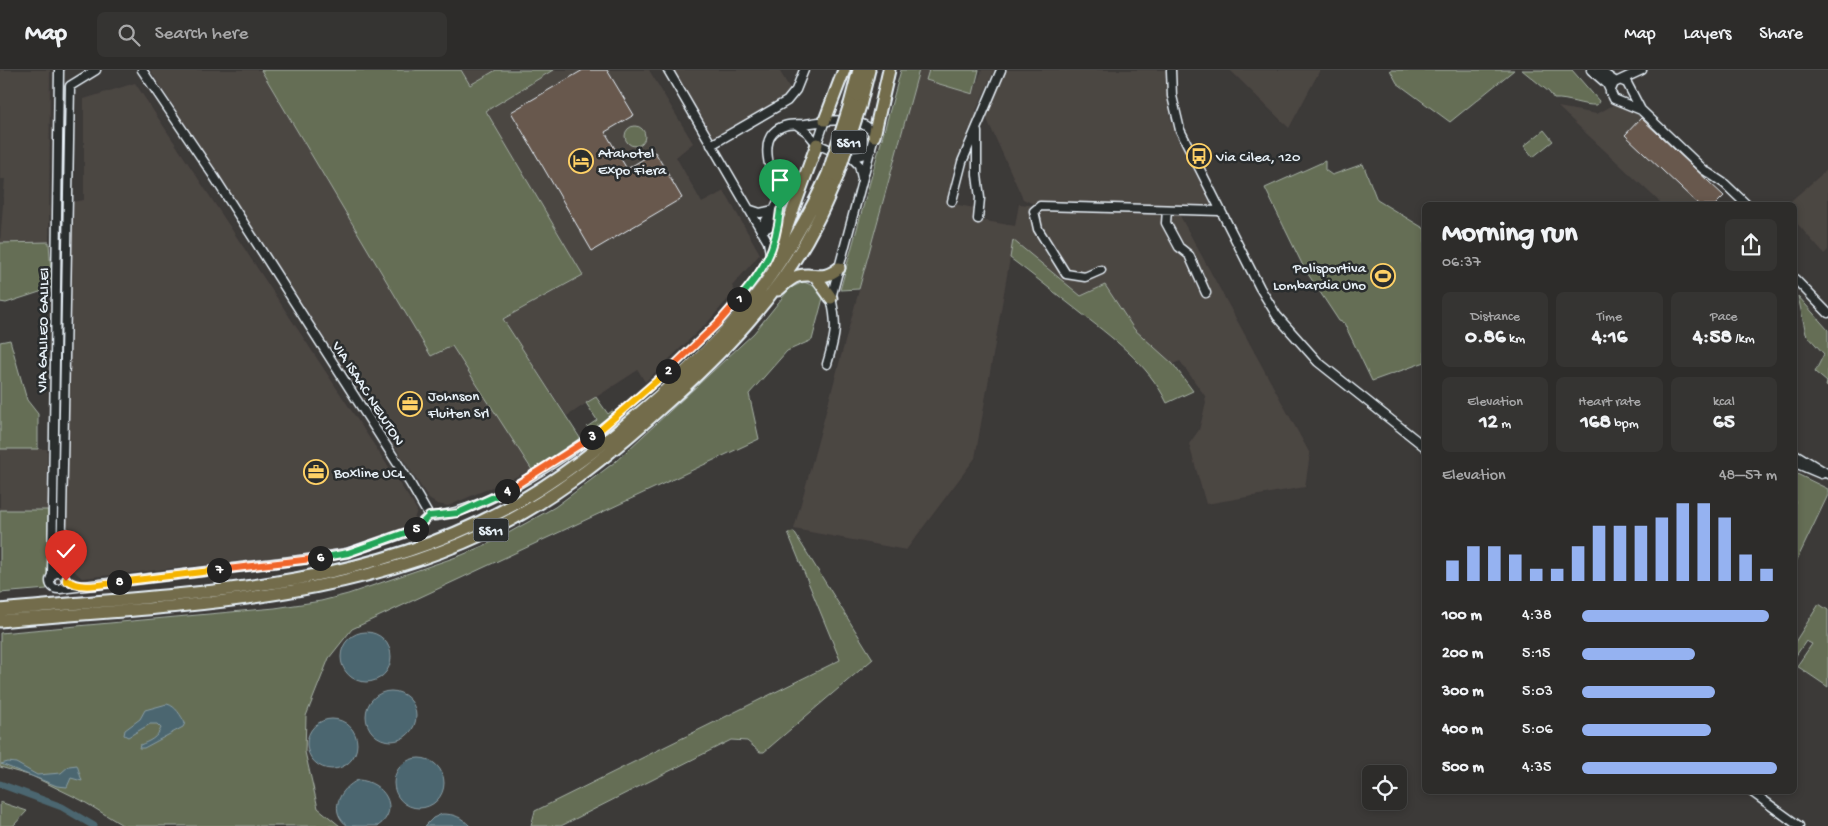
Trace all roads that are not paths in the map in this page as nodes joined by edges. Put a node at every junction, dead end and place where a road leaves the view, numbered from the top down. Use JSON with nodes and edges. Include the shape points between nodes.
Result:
{"nodes":[{"id":1,"x":59,"y":70,"type":"edge"},
{"id":2,"x":96,"y":70,"type":"edge"},
{"id":3,"x":142,"y":70,"type":"edge"},
{"id":4,"x":668,"y":70,"type":"edge"},
{"id":5,"x":804,"y":70,"type":"edge"},
{"id":6,"x":844,"y":70,"type":"edge"},
{"id":7,"x":858,"y":70,"type":"edge"},
{"id":8,"x":869,"y":70,"type":"edge"},
{"id":9,"x":889,"y":70,"type":"edge"},
{"id":10,"x":1000,"y":70,"type":"edge"},
{"id":11,"x":1171,"y":70,"type":"edge"},
{"id":12,"x":1591,"y":70,"type":"edge"},
{"id":13,"x":1599,"y":70,"type":"edge"},
{"id":14,"x":1642,"y":70,"type":"edge"},
{"id":15,"x":1619,"y":82,"type":"junction"},
{"id":16,"x":60,"y":84,"type":"junction"},
{"id":17,"x":70,"y":86,"type":"junction"},
{"id":18,"x":1630,"y":90,"type":"junction"},
{"id":19,"x":1611,"y":94,"type":"junction"},
{"id":20,"x":1618,"y":101,"type":"junction"},
{"id":21,"x":855,"y":105,"type":"junction"},
{"id":22,"x":1641,"y":110,"type":"junction"},
{"id":23,"x":825,"y":120,"type":"junction"},
{"id":24,"x":797,"y":125,"type":"junction"},
{"id":25,"x":977,"y":130,"type":"junction"},
{"id":26,"x":874,"y":136,"type":"junction"},
{"id":27,"x":816,"y":144,"type":"junction"},
{"id":28,"x":711,"y":145,"type":"junction"},
{"id":29,"x":871,"y":150,"type":"junction"},
{"id":30,"x":852,"y":157,"type":"junction"},
{"id":31,"x":959,"y":172,"type":"junction"},
{"id":32,"x":977,"y":175,"type":"junction"},
{"id":33,"x":832,"y":176,"type":"junction"},
{"id":34,"x":862,"y":178,"type":"junction"},
{"id":35,"x":952,"y":201,"type":"dead end"},
{"id":36,"x":1744,"y":202,"type":"edge"},
{"id":37,"x":748,"y":208,"type":"junction"},
{"id":38,"x":1167,"y":210,"type":"junction"},
{"id":39,"x":1220,"y":211,"type":"junction"},
{"id":40,"x":777,"y":214,"type":"junction"},
{"id":41,"x":978,"y":219,"type":"dead end"},
{"id":42,"x":761,"y":229,"type":"junction"},
{"id":43,"x":769,"y":257,"type":"junction"},
{"id":44,"x":839,"y":268,"type":"junction"},
{"id":45,"x":1101,"y":270,"type":"dead end"},
{"id":46,"x":816,"y":277,"type":"junction"},
{"id":47,"x":1797,"y":281,"type":"edge"},
{"id":48,"x":1206,"y":293,"type":"dead end"},
{"id":49,"x":832,"y":298,"type":"junction"},
{"id":50,"x":766,"y":301,"type":"junction"},
{"id":51,"x":1828,"y":313,"type":"edge"},
{"id":52,"x":743,"y":314,"type":"junction"},
{"id":53,"x":827,"y":364,"type":"dead end"},
{"id":54,"x":1422,"y":444,"type":"edge"},
{"id":55,"x":1797,"y":455,"type":"edge"},
{"id":56,"x":1797,"y":464,"type":"edge"},
{"id":57,"x":1828,"y":476,"type":"edge"},
{"id":58,"x":429,"y":516,"type":"junction"},
{"id":59,"x":52,"y":576,"type":"junction"},
{"id":60,"x":63,"y":576,"type":"junction"},
{"id":61,"x":83,"y":586,"type":"junction"},
{"id":62,"x":60,"y":589,"type":"junction"},
{"id":63,"x":0,"y":610,"type":"edge"},
{"id":64,"x":0,"y":621,"type":"edge"},
{"id":65,"x":1755,"y":794,"type":"edge"},
{"id":66,"x":1796,"y":824,"type":"edge"}],
"edges":[{"from":1,"to":16,"type":"street","name":"VIA GALILEO GALILEI"},
{"from":2,"to":17,"type":"street"},
{"from":3,"to":58,"type":"street","name":"VIA ISAAC NEWTON"},
{"from":4,"to":28,"type":"street"},
{"from":5,"to":28,"type":"street","via":[[796,90],[787,101]]},
{"from":6,"to":23,"type":"highway"},
{"from":7,"to":21,"type":"highway","number":"SS11"},
{"from":8,"to":21,"type":"highway","number":"SS11"},
{"from":9,"to":26,"type":"highway"},
{"from":10,"to":25,"type":"street"},
{"from":11,"to":39,"type":"street","via":[[1172,96],[1180,130]]},
{"from":12,"to":19,"type":"street","via":[[1607,84]]},
{"from":13,"to":15,"type":"street"},
{"from":14,"to":15,"type":"street"},
{"from":14,"to":18,"type":"street"},
{"from":15,"to":18,"type":"street"},
{"from":15,"to":19,"type":"street","via":[[1611,86]]},
{"from":16,"to":17,"type":"street"},
{"from":16,"to":59,"type":"street","name":"VIA GALILEO GALILEI"},
{"from":17,"to":60,"type":"street","name":"VIA GALILEO GALILEI"},
{"from":18,"to":20,"type":"street","via":[[1626,99]]},
{"from":18,"to":22,"type":"street"},
{"from":19,"to":20,"type":"street"},
{"from":20,"to":22,"type":"street"},
{"from":21,"to":33,"type":"highway","number":"SS11","bridge":true},
{"from":22,"to":36,"type":"street","via":[[1704,170]]},
{"from":23,"to":24,"type":"street"},
{"from":23,"to":26,"type":"street","via":[[863,126]]},
{"from":23,"to":27,"type":"street"},
{"from":24,"to":27,"type":"street"},
{"from":24,"to":40,"type":"street","via":[[779,128],[772,133],[767,144],[778,198]]},
{"from":25,"to":31,"type":"street"},
{"from":25,"to":32,"type":"street"},
{"from":26,"to":29,"type":"street"},
{"from":27,"to":30,"type":"street"},
{"from":27,"to":52,"type":"highway","via":[[773,265]]},
{"from":28,"to":37,"type":"street"},
{"from":29,"to":30,"type":"street","via":[[862,156]]},
{"from":29,"to":34,"type":"street"},
{"from":30,"to":34,"type":"street"},
{"from":31,"to":32,"type":"street"},
{"from":31,"to":35,"type":"street"},
{"from":32,"to":41,"type":"street"},
{"from":33,"to":50,"type":"highway","number":"SS11","via":[[816,224]]},
{"from":33,"to":52,"type":"highway","number":"SS11","via":[[788,253]]},
{"from":34,"to":44,"type":"street"},
{"from":37,"to":40,"type":"street","via":[[760,214]]},
{"from":37,"to":42,"type":"street"},
{"from":38,"to":39,"type":"street"},
{"from":38,"to":45,"type":"street","via":[[1040,206],[1034,211],[1038,229],[1066,274],[1085,277]]},
{"from":38,"to":48,"type":"street","via":[[1166,223],[1179,247],[1189,255]]},
{"from":39,"to":54,"type":"street","via":[[1268,303],[1302,347]]},
{"from":40,"to":42,"type":"street"},
{"from":40,"to":43,"type":"street","via":[[774,244]]},
{"from":42,"to":43,"type":"street","via":[[769,245]]},
{"from":43,"to":58,"type":"street","via":[[757,278],[718,323],[632,405],[588,440],[513,489],[458,513]]},
{"from":44,"to":46,"type":"highway","via":[[828,276]]},
{"from":44,"to":49,"type":"street"},
{"from":46,"to":49,"type":"highway"},
{"from":46,"to":50,"type":"highway","via":[[791,279]]},
{"from":47,"to":51,"type":"street"},
{"from":49,"to":53,"type":"street","via":[[837,321]]},
{"from":50,"to":64,"type":"highway","number":"SS11","via":[[700,374],[592,468],[520,514],[450,549],[345,582],[316,587],[211,601]]},
{"from":52,"to":63,"type":"highway","number":"SS11","via":[[692,367],[589,456],[500,512],[427,546],[347,570],[290,580]]},
{"from":55,"to":57,"type":"street"},
{"from":56,"to":57,"type":"street"},
{"from":58,"to":61,"type":"street","via":[[414,530],[348,553]]},
{"from":59,"to":60,"type":"street"},
{"from":59,"to":62,"type":"street","via":[[51,584]]},
{"from":60,"to":61,"type":"street"},
{"from":60,"to":62,"type":"street","via":[[64,586]]},
{"from":61,"to":62,"type":"street"},
{"from":65,"to":66,"type":"street"}]}
